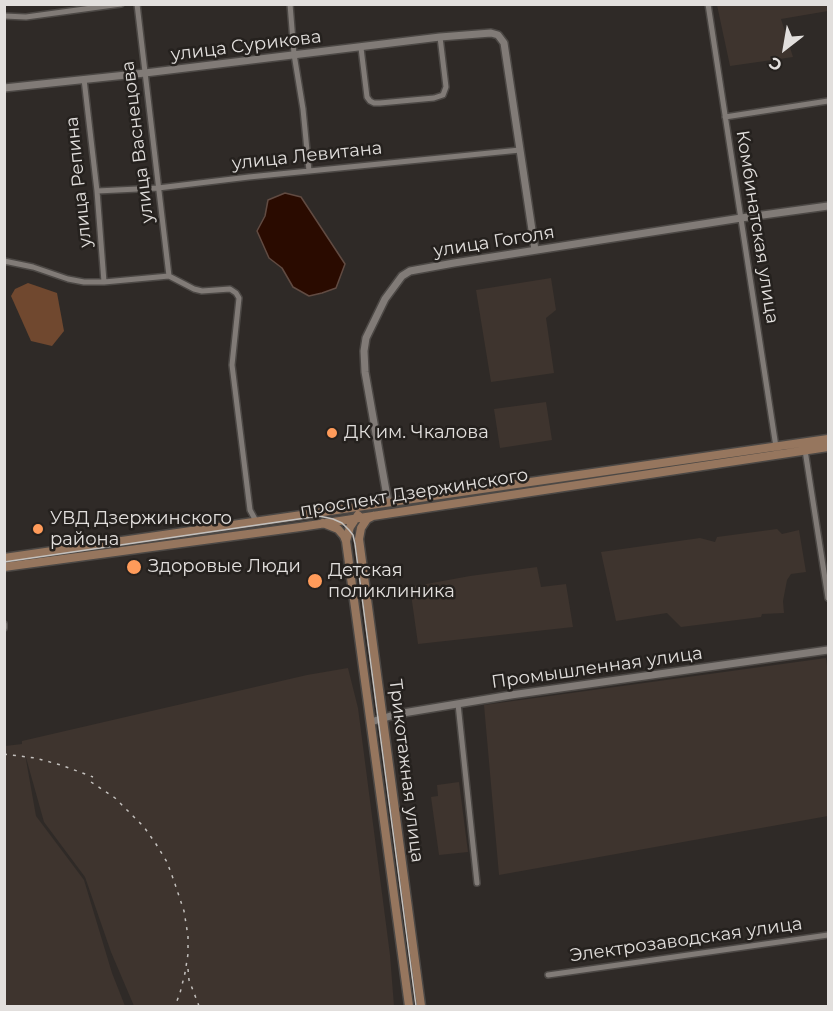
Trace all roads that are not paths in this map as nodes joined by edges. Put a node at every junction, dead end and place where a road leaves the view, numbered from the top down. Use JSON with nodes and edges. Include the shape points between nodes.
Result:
{"nodes":[{"id":1,"x":121,"y":4,"type":"edge"},
{"id":2,"x":137,"y":4,"type":"edge"},
{"id":3,"x":290,"y":4,"type":"edge"},
{"id":4,"x":708,"y":4,"type":"edge"},
{"id":5,"x":4,"y":16,"type":"edge"},
{"id":6,"x":440,"y":37,"type":"junction"},
{"id":7,"x":361,"y":48,"type":"junction"},
{"id":8,"x":294,"y":54,"type":"junction"},
{"id":9,"x":145,"y":73,"type":"junction"},
{"id":10,"x":84,"y":79,"type":"junction"},
{"id":11,"x":4,"y":88,"type":"edge"},
{"id":12,"x":828,"y":101,"type":"edge"},
{"id":13,"x":725,"y":117,"type":"junction"},
{"id":14,"x":520,"y":150,"type":"junction"},
{"id":15,"x":309,"y":171,"type":"junction"},
{"id":16,"x":158,"y":188,"type":"junction"},
{"id":17,"x":97,"y":191,"type":"junction"},
{"id":18,"x":828,"y":206,"type":"edge"},
{"id":19,"x":741,"y":218,"type":"junction"},
{"id":20,"x":535,"y":250,"type":"junction"},
{"id":21,"x":4,"y":261,"type":"edge"},
{"id":22,"x":169,"y":276,"type":"junction"},
{"id":23,"x":104,"y":282,"type":"junction"},
{"id":24,"x":828,"y":439,"type":"edge"},
{"id":25,"x":804,"y":446,"type":"junction"},
{"id":26,"x":828,"y":447,"type":"edge"},
{"id":27,"x":776,"y":451,"type":"junction"},
{"id":28,"x":388,"y":502,"type":"junction"},
{"id":29,"x":373,"y":504,"type":"junction"},
{"id":30,"x":319,"y":512,"type":"junction"},
{"id":31,"x":376,"y":514,"type":"junction"},
{"id":32,"x":356,"y":518,"type":"junction"},
{"id":33,"x":341,"y":520,"type":"junction"},
{"id":34,"x":256,"y":521,"type":"junction"},
{"id":35,"x":323,"y":523,"type":"junction"},
{"id":36,"x":350,"y":527,"type":"junction"},
{"id":37,"x":358,"y":539,"type":"junction"},
{"id":38,"x":346,"y":541,"type":"junction"},
{"id":39,"x":4,"y":558,"type":"edge"},
{"id":40,"x":4,"y":567,"type":"edge"},
{"id":41,"x":828,"y":598,"type":"edge"},
{"id":42,"x":828,"y":650,"type":"edge"},
{"id":43,"x":458,"y":704,"type":"junction"},
{"id":44,"x":383,"y":717,"type":"junction"},
{"id":45,"x":371,"y":722,"type":"junction"},
{"id":46,"x":477,"y":883,"type":"dead end"},
{"id":47,"x":828,"y":935,"type":"edge"},
{"id":48,"x":548,"y":975,"type":"dead end"},
{"id":49,"x":409,"y":1006,"type":"edge"},
{"id":50,"x":421,"y":1006,"type":"edge"}],
"edges":[{"from":1,"to":5,"type":"street","via":[[26,17]]},
{"from":2,"to":9,"type":"street","name":"улица Васнецова"},
{"from":3,"to":8,"type":"street"},
{"from":4,"to":13,"type":"street","name":"Комбинатская улица"},
{"from":6,"to":7,"type":"street","name":"улица Сурикова"},
{"from":6,"to":7,"type":"street","via":[[446,87],[443,95],[434,98],[370,101]]},
{"from":6,"to":14,"type":"street","name":"улица Сурикова","via":[[491,33],[504,43]]},
{"from":7,"to":8,"type":"street","name":"улица Сурикова"},
{"from":8,"to":9,"type":"street","name":"улица Сурикова"},
{"from":8,"to":15,"type":"street"},
{"from":9,"to":10,"type":"street","name":"улица Сурикова"},
{"from":9,"to":16,"type":"street","name":"улица Васнецова"},
{"from":10,"to":11,"type":"street","name":"улица Сурикова"},
{"from":10,"to":17,"type":"street","name":"улица Репина"},
{"from":12,"to":13,"type":"street"},
{"from":13,"to":19,"type":"street","name":"Комбинатская улица"},
{"from":14,"to":15,"type":"street","name":"улица Левитана"},
{"from":14,"to":20,"type":"street"},
{"from":15,"to":16,"type":"street","name":"улица Левитана"},
{"from":16,"to":17,"type":"street","name":"улица Левитана"},
{"from":16,"to":22,"type":"street","name":"улица Васнецова"},
{"from":17,"to":23,"type":"street","name":"улица Репина"},
{"from":18,"to":19,"type":"street","name":"улица Гоголя"},
{"from":19,"to":20,"type":"street","name":"улица Гоголя"},
{"from":19,"to":27,"type":"street","name":"Комбинатская улица"},
{"from":20,"to":28,"type":"street","name":"улица Гоголя","via":[[410,271],[385,299],[366,338],[364,351]]},
{"from":21,"to":23,"type":"street","via":[[68,279]]},
{"from":22,"to":23,"type":"street"},
{"from":22,"to":34,"type":"street","via":[[202,291],[230,289],[239,298],[232,365],[250,510]]},
{"from":24,"to":25,"type":"main road","name":"проспект Дзержинского"},
{"from":25,"to":26,"type":"main road","name":"проспект Дзержинского"},
{"from":25,"to":27,"type":"main road","name":"проспект Дзержинского"},
{"from":25,"to":41,"type":"street"},
{"from":27,"to":28,"type":"main road","name":"проспект Дзержинского"},
{"from":27,"to":31,"type":"main road","name":"проспект Дзержинского"},
{"from":28,"to":29,"type":"main road","name":"проспект Дзержинского"},
{"from":29,"to":30,"type":"main road","name":"проспект Дзержинского"},
{"from":29,"to":32,"type":"main road"},
{"from":30,"to":33,"type":"main road"},
{"from":30,"to":34,"type":"main road","name":"проспект Дзержинского"},
{"from":31,"to":32,"type":"main road","name":"проспект Дзержинского"},
{"from":31,"to":37,"type":"main road","via":[[367,519]]},
{"from":32,"to":33,"type":"main road","name":"проспект Дзержинского"},
{"from":32,"to":36,"type":"main road"},
{"from":33,"to":35,"type":"main road","name":"проспект Дзержинского"},
{"from":33,"to":36,"type":"main road"},
{"from":34,"to":39,"type":"main road","name":"проспект Дзержинского"},
{"from":35,"to":38,"type":"main road","via":[[338,529]]},
{"from":35,"to":40,"type":"main road","name":"проспект Дзержинского"},
{"from":36,"to":37,"type":"main road"},
{"from":36,"to":38,"type":"main road"},
{"from":37,"to":44,"type":"main road","name":"Трикотажная улица"},
{"from":38,"to":45,"type":"main road","name":"Трикотажная улица"},
{"from":42,"to":43,"type":"street","name":"Промышленная улица"},
{"from":43,"to":44,"type":"street","name":"Промышленная улица"},
{"from":43,"to":46,"type":"street"},
{"from":44,"to":45,"type":"street","name":"Промышленная улица"},
{"from":44,"to":50,"type":"main road","name":"Трикотажная улица"},
{"from":45,"to":49,"type":"main road","name":"Трикотажная улица"},
{"from":47,"to":48,"type":"street","name":"Электрозаводская улица"}]}
